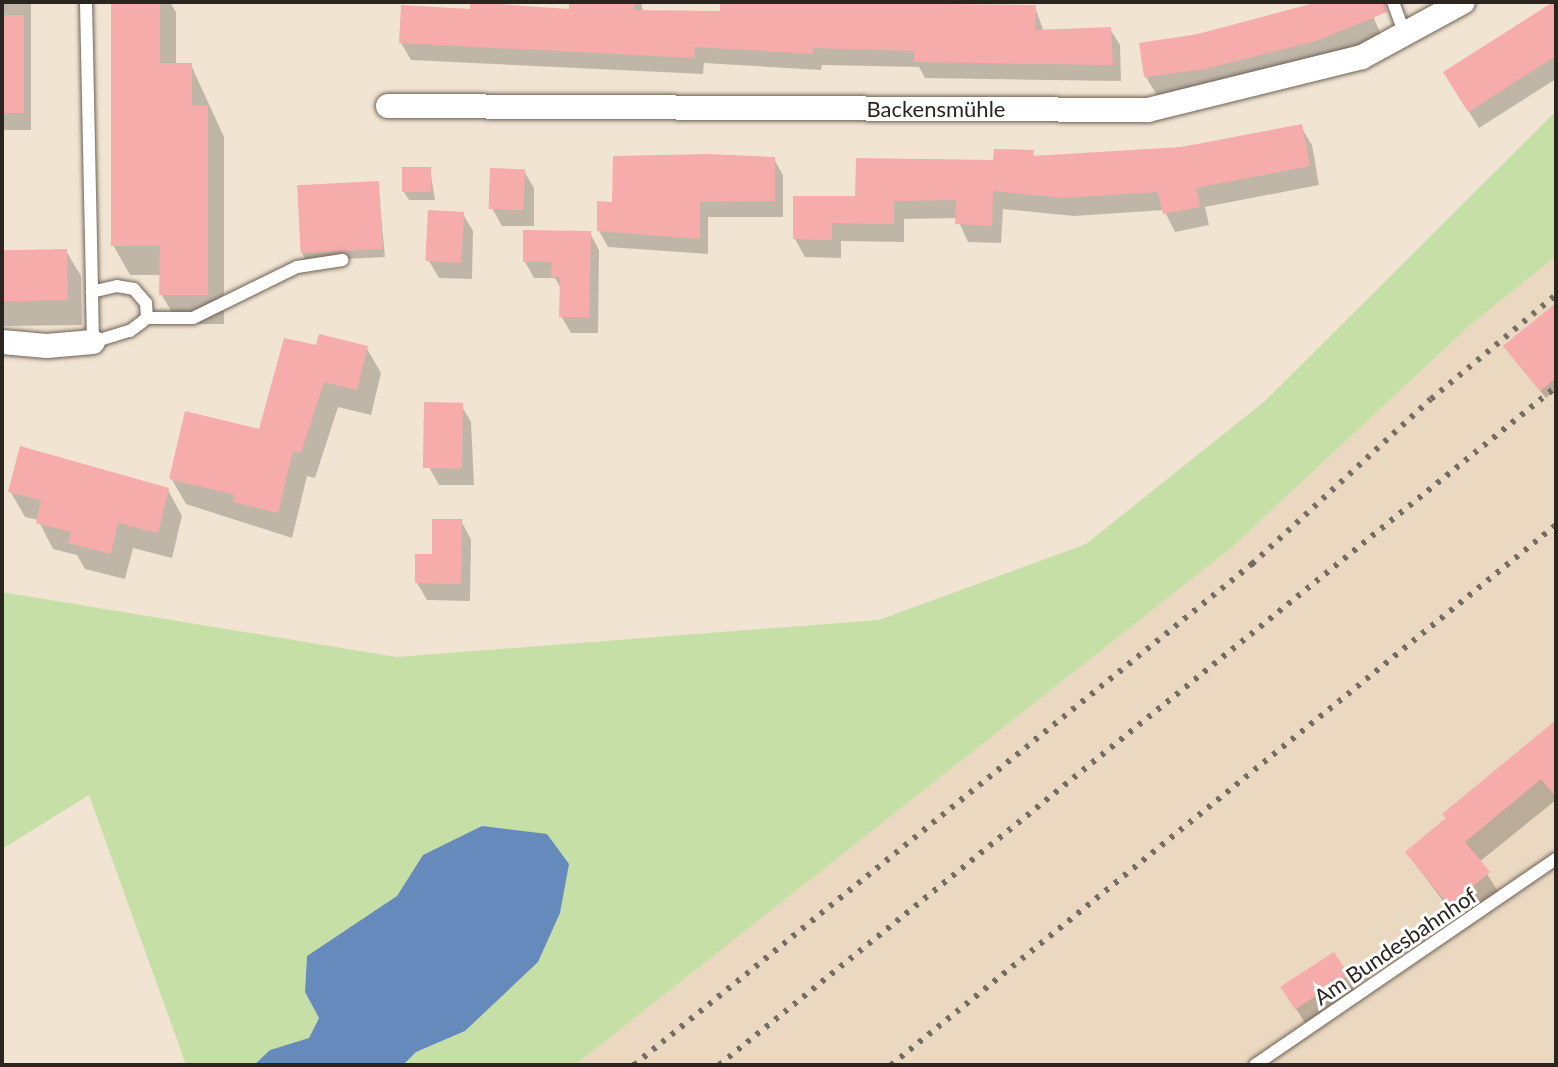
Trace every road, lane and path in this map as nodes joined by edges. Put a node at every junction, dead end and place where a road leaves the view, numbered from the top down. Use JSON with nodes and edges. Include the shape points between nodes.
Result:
{"nodes":[{"id":1,"x":86,"y":2,"type":"edge"},
{"id":2,"x":1393,"y":2,"type":"edge"},
{"id":3,"x":1463,"y":2,"type":"edge"},
{"id":4,"x":1405,"y":35,"type":"junction"},
{"id":5,"x":388,"y":106,"type":"dead end"},
{"id":6,"x":342,"y":260,"type":"dead end"},
{"id":7,"x":92,"y":292,"type":"junction"},
{"id":8,"x":147,"y":318,"type":"junction"},
{"id":9,"x":2,"y":342,"type":"edge"},
{"id":10,"x":93,"y":342,"type":"junction"},
{"id":11,"x":1556,"y":859,"type":"edge"},
{"id":12,"x":1255,"y":1065,"type":"edge"}],
"edges":[{"from":1,"to":7,"type":"lane"},
{"from":2,"to":4,"type":"lane"},
{"from":3,"to":4,"type":"street","name":"Backensmühle"},
{"from":4,"to":5,"type":"street","name":"Backensmühle","via":[[1362,57],[1289,79],[1148,110]]},
{"from":6,"to":8,"type":"lane","via":[[297,267],[193,318]]},
{"from":7,"to":8,"type":"lane","via":[[117,286],[134,289],[146,303]]},
{"from":7,"to":10,"type":"lane"},
{"from":8,"to":10,"type":"lane","via":[[130,331]]},
{"from":9,"to":10,"type":"street"},
{"from":11,"to":12,"type":"lane","name":"Am Bundesbahnhof"}]}
